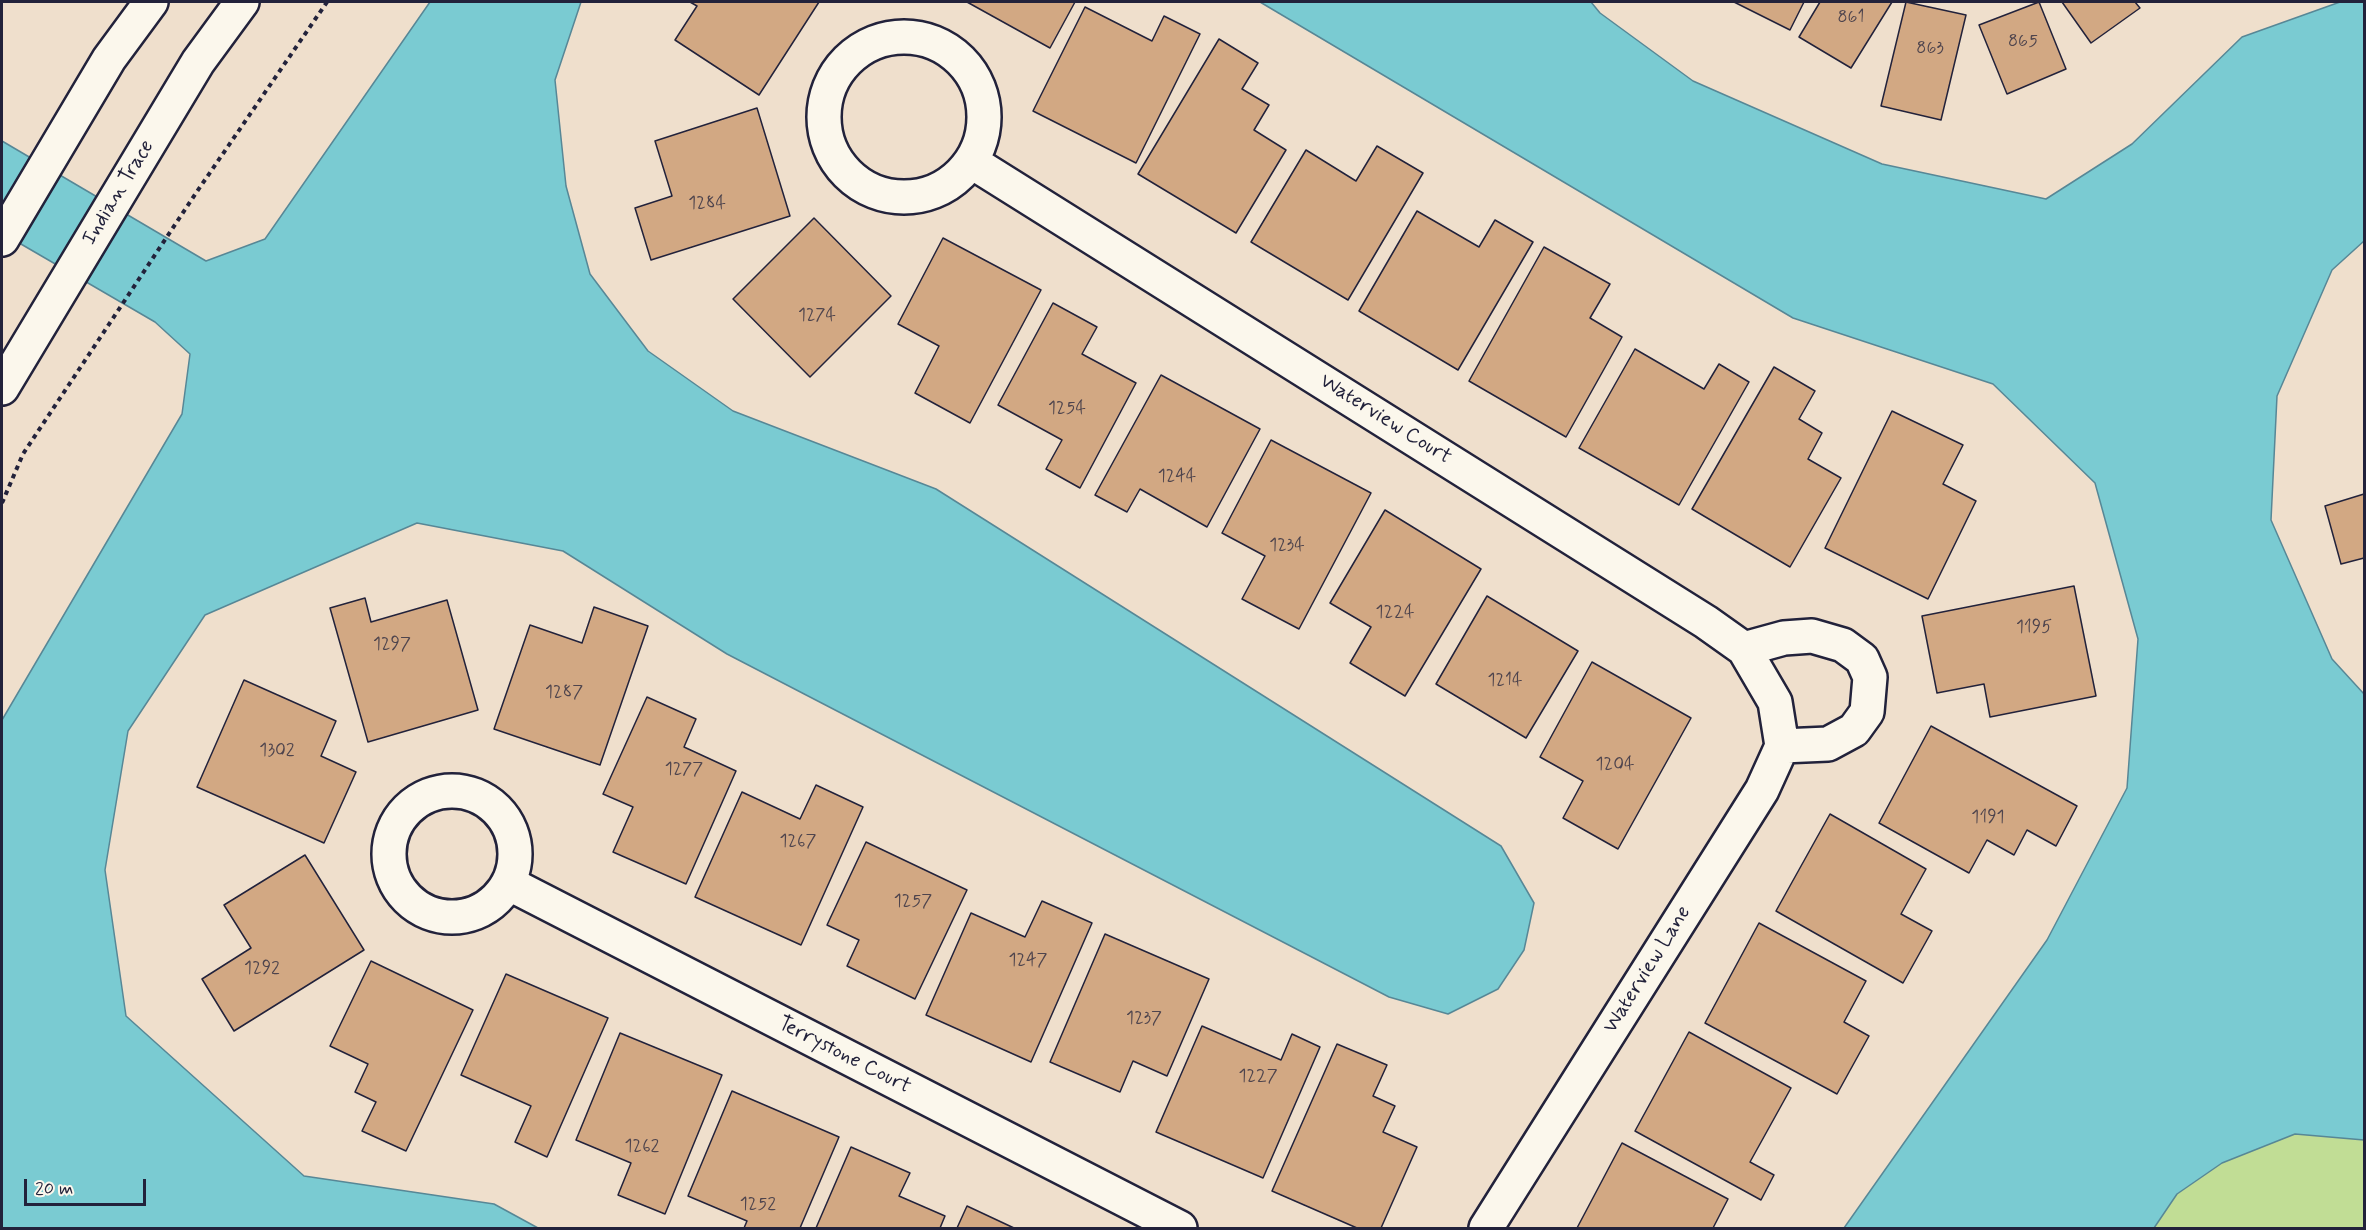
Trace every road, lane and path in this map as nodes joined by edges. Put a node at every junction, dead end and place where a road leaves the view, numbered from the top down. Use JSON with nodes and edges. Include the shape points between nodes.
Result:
{"nodes":[{"id":1,"x":151,"y":2,"type":"edge"},
{"id":2,"x":242,"y":2,"type":"edge"},
{"id":3,"x":327,"y":2,"type":"edge"},
{"id":4,"x":972,"y":162,"type":"junction"},
{"id":5,"x":2,"y":239,"type":"edge"},
{"id":6,"x":2,"y":388,"type":"edge"},
{"id":7,"x":2,"y":503,"type":"edge"},
{"id":8,"x":1744,"y":649,"type":"junction"},
{"id":9,"x":1782,"y":746,"type":"junction"},
{"id":10,"x":508,"y":883,"type":"dead end"},
{"id":11,"x":1180,"y":1228,"type":"edge"},
{"id":12,"x":1486,"y":1228,"type":"edge"}],
"edges":[{"from":1,"to":5,"type":"street","via":[[109,60]]},
{"from":2,"to":6,"type":"street","name":"Indian Trace","via":[[198,62]]},
{"from":3,"to":7,"type":"path","via":[[23,454]]},
{"from":4,"to":4,"type":"street","via":[[985,114],[980,88],[967,66],[949,49],[926,39],[901,36],[876,41],[854,54],[837,72],[826,98],[824,126],[832,153],[849,176],[872,191],[899,198],[927,195],[952,182]]},
{"from":4,"to":8,"type":"street","name":"Waterview Court"},
{"from":8,"to":9,"type":"street","name":"Waterview Court","via":[[1775,702]]},
{"from":8,"to":9,"type":"street","via":[[1784,638],[1812,636],[1843,645],[1862,659],[1870,677],[1867,712],[1854,730],[1828,744]]},
{"from":9,"to":12,"type":"street","name":"Waterview Lane","via":[[1762,790]]},
{"from":10,"to":11,"type":"street","name":"Terrystone Court"}]}
